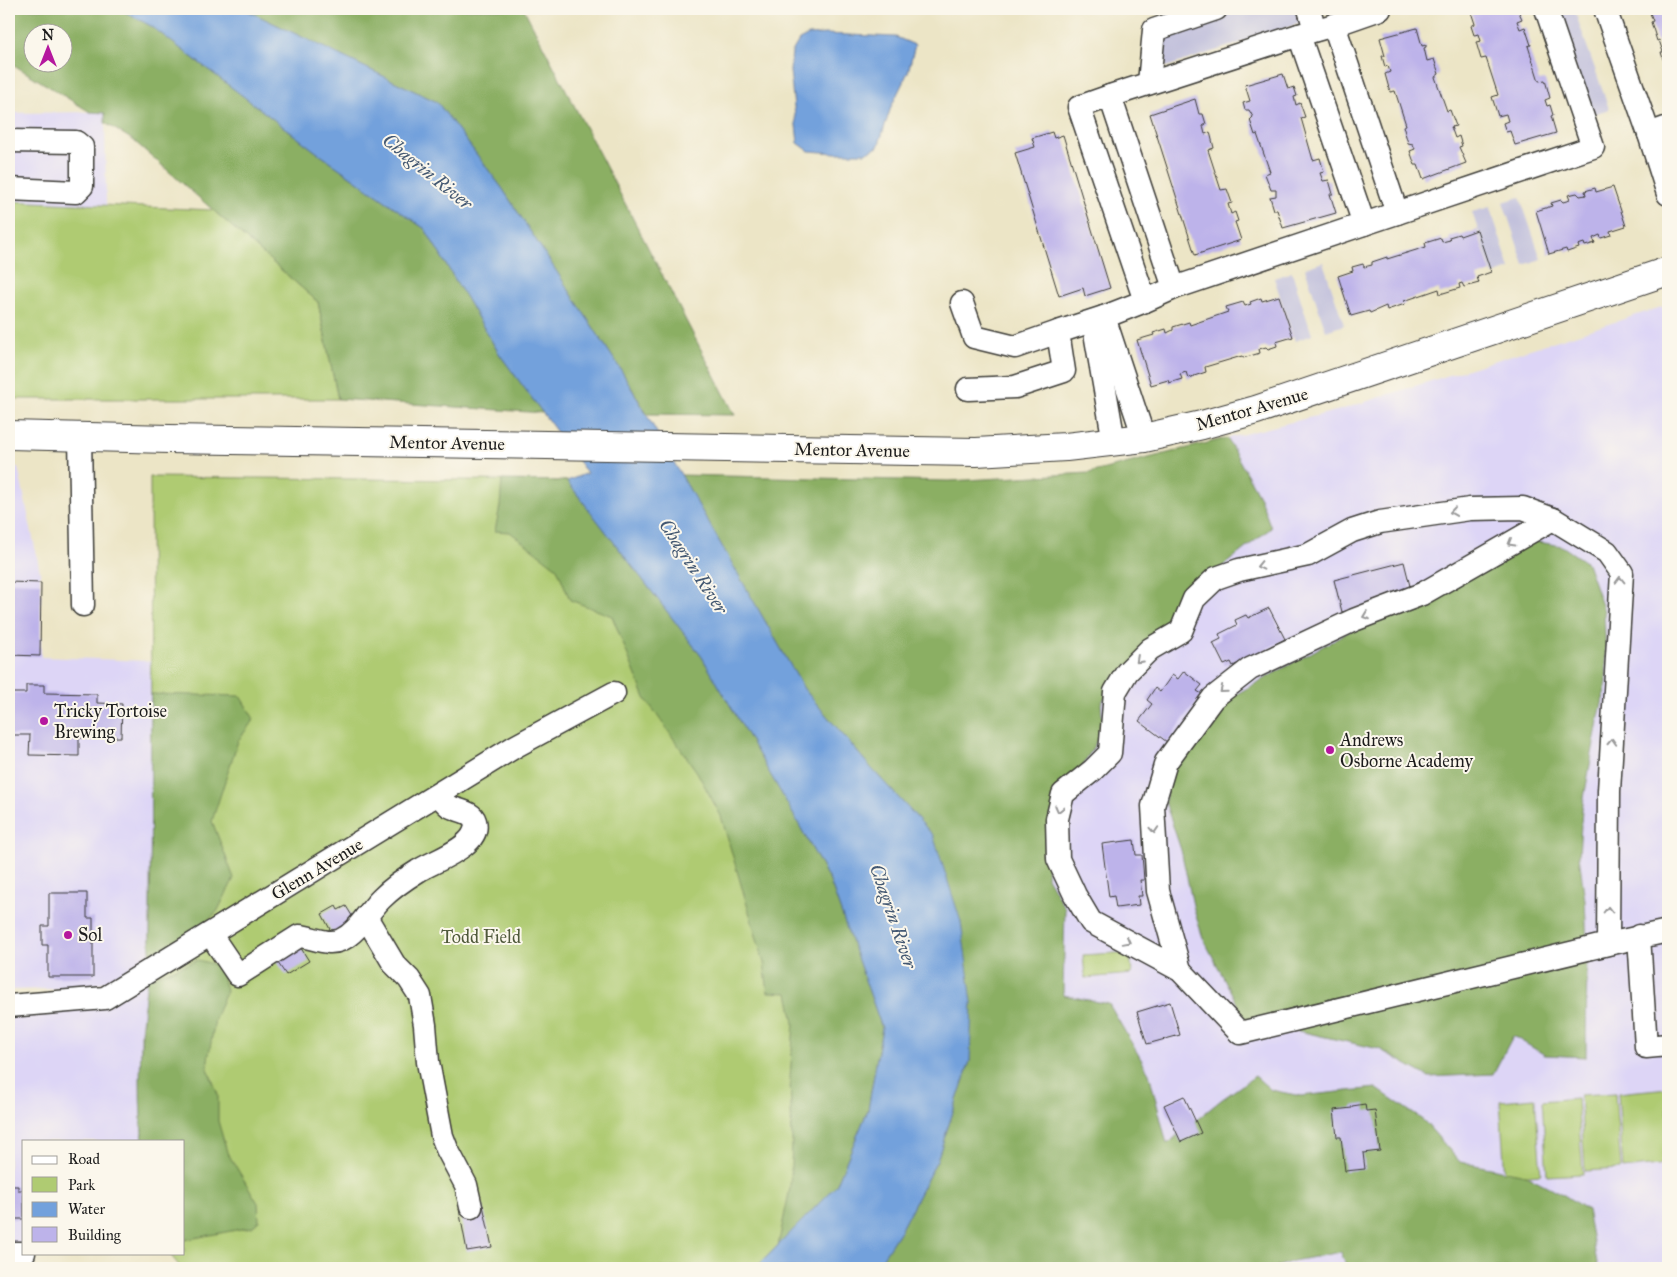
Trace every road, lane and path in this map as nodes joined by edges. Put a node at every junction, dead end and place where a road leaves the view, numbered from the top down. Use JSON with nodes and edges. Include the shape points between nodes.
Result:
{"nodes":[{"id":1,"x":1216,"y":9,"type":"edge"},
{"id":2,"x":1308,"y":9,"type":"edge"},
{"id":3,"x":1380,"y":9,"type":"edge"},
{"id":4,"x":1546,"y":9,"type":"edge"},
{"id":5,"x":1605,"y":9,"type":"edge"},
{"id":6,"x":1316,"y":30,"type":"junction"},
{"id":7,"x":1148,"y":84,"type":"junction"},
{"id":8,"x":1110,"y":96,"type":"junction"},
{"id":9,"x":1658,"y":130,"type":"edge"},
{"id":10,"x":9,"y":140,"type":"edge"},
{"id":11,"x":9,"y":189,"type":"edge"},
{"id":12,"x":1668,"y":194,"type":"edge"},
{"id":13,"x":1397,"y":213,"type":"junction"},
{"id":14,"x":1364,"y":224,"type":"junction"},
{"id":15,"x":1668,"y":270,"type":"edge"},
{"id":16,"x":1174,"y":288,"type":"junction"},
{"id":17,"x":1145,"y":301,"type":"junction"},
{"id":18,"x":962,"y":303,"type":"dead end"},
{"id":19,"x":1099,"y":319,"type":"junction"},
{"id":20,"x":1058,"y":332,"type":"junction"},
{"id":21,"x":968,"y":389,"type":"dead end"},
{"id":22,"x":9,"y":435,"type":"edge"},
{"id":23,"x":80,"y":437,"type":"junction"},
{"id":24,"x":1144,"y":438,"type":"junction"},
{"id":25,"x":1114,"y":442,"type":"junction"},
{"id":26,"x":1554,"y":519,"type":"junction"},
{"id":27,"x":83,"y":605,"type":"dead end"},
{"id":28,"x":614,"y":693,"type":"dead end"},
{"id":29,"x":438,"y":795,"type":"junction"},
{"id":30,"x":366,"y":917,"type":"junction"},
{"id":31,"x":1668,"y":931,"type":"edge"},
{"id":32,"x":1639,"y":936,"type":"junction"},
{"id":33,"x":217,"y":944,"type":"dead end"},
{"id":34,"x":1608,"y":944,"type":"junction"},
{"id":35,"x":1180,"y":970,"type":"junction"},
{"id":36,"x":9,"y":1006,"type":"edge"},
{"id":37,"x":1668,"y":1046,"type":"edge"},
{"id":38,"x":471,"y":1207,"type":"dead end"},
{"id":39,"x":9,"y":1253,"type":"edge"},
{"id":40,"x":22,"y":1253,"type":"edge"}],
"edges":[{"from":1,"to":7,"type":"street","via":[[1154,30]]},
{"from":2,"to":6,"type":"street"},
{"from":3,"to":6,"type":"street"},
{"from":4,"to":13,"type":"street","via":[[1593,147]]},
{"from":5,"to":9,"type":"street"},
{"from":6,"to":7,"type":"street"},
{"from":6,"to":13,"type":"street"},
{"from":6,"to":14,"type":"street"},
{"from":7,"to":8,"type":"street"},
{"from":8,"to":16,"type":"street"},
{"from":8,"to":17,"type":"street","via":[[1079,107]]},
{"from":9,"to":12,"type":"street"},
{"from":10,"to":11,"type":"street","via":[[76,142],[82,147],[82,186],[76,192]]},
{"from":13,"to":14,"type":"street"},
{"from":14,"to":16,"type":"street"},
{"from":15,"to":24,"type":"main road","name":"Mentor Avenue","via":[[1256,410]]},
{"from":16,"to":17,"type":"street"},
{"from":17,"to":19,"type":"street"},
{"from":18,"to":20,"type":"street","via":[[974,337],[1016,347]]},
{"from":19,"to":20,"type":"street"},
{"from":19,"to":24,"type":"street"},
{"from":19,"to":25,"type":"street"},
{"from":20,"to":21,"type":"street","via":[[1064,371],[1015,387]]},
{"from":22,"to":23,"type":"main road","name":"Mentor Avenue"},
{"from":23,"to":25,"type":"main road","name":"Mentor Avenue","via":[[976,452]]},
{"from":23,"to":27,"type":"street"},
{"from":24,"to":25,"type":"main road","name":"Mentor Avenue"},
{"from":34,"to":26,"type":"street","one_way":true,"via":[[1609,790],[1622,573],[1607,552]]},
{"from":26,"to":35,"type":"street","one_way":true,"via":[[1422,594],[1354,620],[1250,668],[1213,698],[1166,762],[1153,806],[1158,891]]},
{"from":26,"to":35,"type":"street","one_way":true,"via":[[1523,508],[1470,509],[1380,522],[1352,531],[1308,555],[1216,578],[1194,599],[1181,631],[1150,649],[1126,672],[1115,692],[1110,753],[1063,794],[1056,819],[1058,859],[1091,922]]},
{"from":28,"to":29,"type":"street","name":"Glenn Avenue","via":[[516,746]]},
{"from":29,"to":30,"type":"street","via":[[449,806],[469,814],[475,821],[475,830],[467,844],[402,882]]},
{"from":29,"to":36,"type":"street","name":"Glenn Avenue","via":[[105,998]]},
{"from":30,"to":33,"type":"street","via":[[349,935],[338,941],[299,936],[238,975]]},
{"from":30,"to":38,"type":"street","via":[[394,964],[420,996],[442,1136],[466,1185]]},
{"from":31,"to":32,"type":"street"},
{"from":32,"to":34,"type":"street"},
{"from":32,"to":37,"type":"street","via":[[1646,1047]]},
{"from":34,"to":35,"type":"street","via":[[1240,1033]]},
{"from":39,"to":40,"type":"street"}]}
